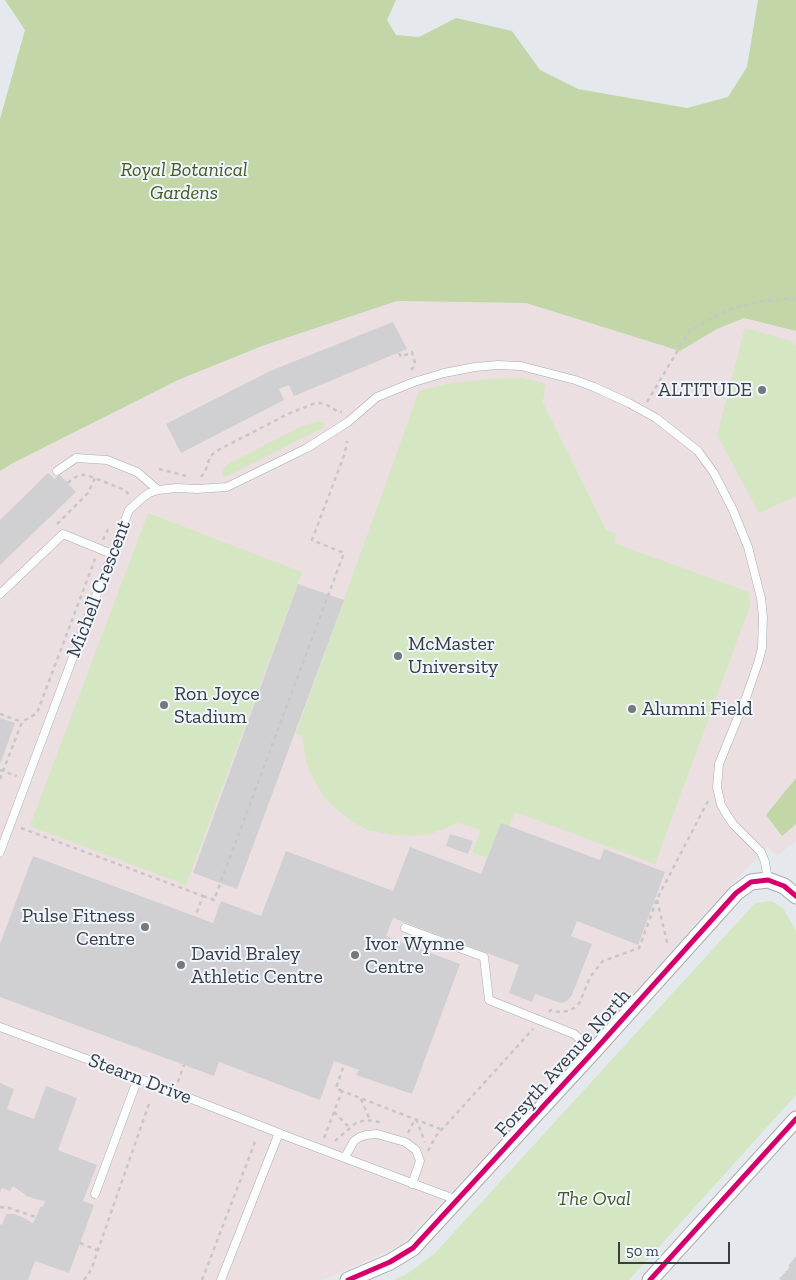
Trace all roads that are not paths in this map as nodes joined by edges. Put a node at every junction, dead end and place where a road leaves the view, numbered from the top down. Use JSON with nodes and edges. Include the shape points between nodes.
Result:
{"nodes":[{"id":1,"x":57,"y":471,"type":"dead end"},
{"id":2,"x":158,"y":490,"type":"junction"},
{"id":3,"x":112,"y":554,"type":"junction"},
{"id":4,"x":0,"y":594,"type":"edge"},
{"id":5,"x":0,"y":852,"type":"edge"},
{"id":6,"x":768,"y":880,"type":"junction"},
{"id":7,"x":796,"y":896,"type":"edge"},
{"id":8,"x":406,"y":928,"type":"dead end"},
{"id":9,"x":0,"y":1027,"type":"edge"},
{"id":10,"x":594,"y":1051,"type":"junction"},
{"id":11,"x":138,"y":1078,"type":"junction"},
{"id":12,"x":796,"y":1119,"type":"edge"},
{"id":13,"x":279,"y":1133,"type":"junction"},
{"id":14,"x":345,"y":1157,"type":"junction"},
{"id":15,"x":412,"y":1184,"type":"junction"},
{"id":16,"x":96,"y":1194,"type":"dead end"},
{"id":17,"x":457,"y":1200,"type":"junction"},
{"id":18,"x":221,"y":1280,"type":"edge"},
{"id":19,"x":348,"y":1280,"type":"edge"},
{"id":20,"x":650,"y":1280,"type":"edge"}],
"edges":[{"from":1,"to":2,"type":"lane","via":[[76,458],[107,460],[137,472]]},
{"from":2,"to":3,"type":"lane","name":"Michell Crescent","via":[[140,499],[130,510]]},
{"from":2,"to":6,"type":"lane","name":"Michell Crescent","via":[[227,487],[307,448],[348,422],[378,397],[414,382],[476,367],[521,366],[540,370],[594,386],[656,418],[698,451],[714,473],[748,547],[761,598],[762,648],[719,764],[717,787],[721,805],[733,824],[761,852]]},
{"from":3,"to":4,"type":"lane","via":[[63,534]]},
{"from":3,"to":5,"type":"lane","name":"Michell Crescent"},
{"from":6,"to":7,"type":"street","via":[[784,886]]},
{"from":6,"to":10,"type":"street","name":"Forsyth Avenue North","via":[[751,882],[736,893]]},
{"from":8,"to":10,"type":"lane","via":[[484,957],[489,1000],[574,1034]]},
{"from":9,"to":11,"type":"lane","name":"Stearn Drive"},
{"from":10,"to":17,"type":"street","name":"Forsyth Avenue North"},
{"from":11,"to":13,"type":"lane","name":"Stearn Drive"},
{"from":11,"to":16,"type":"lane"},
{"from":12,"to":20,"type":"street"},
{"from":13,"to":14,"type":"lane","name":"Stearn Drive"},
{"from":13,"to":18,"type":"lane"},
{"from":14,"to":15,"type":"lane","name":"Stearn Drive"},
{"from":14,"to":15,"type":"lane","via":[[360,1137],[377,1134],[405,1142],[416,1150],[420,1161]]},
{"from":15,"to":17,"type":"lane","name":"Stearn Drive"},
{"from":17,"to":19,"type":"street","name":"Forsyth Avenue North","via":[[412,1248],[390,1262]]}]}
